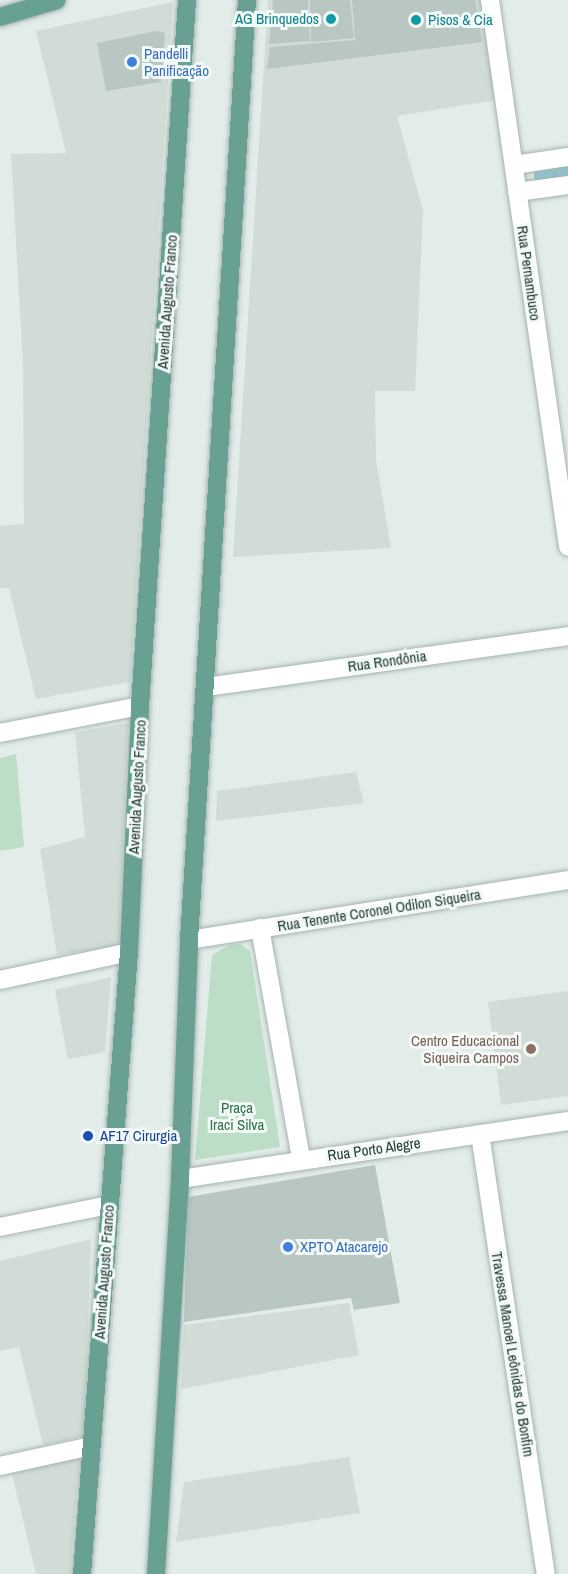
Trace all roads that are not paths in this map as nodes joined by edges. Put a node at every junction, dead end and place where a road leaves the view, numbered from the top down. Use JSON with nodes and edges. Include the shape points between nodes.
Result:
{"nodes":[{"id":1,"x":57,"y":0,"type":"edge"},
{"id":2,"x":188,"y":0,"type":"edge"},
{"id":3,"x":247,"y":0,"type":"edge"},
{"id":4,"x":490,"y":0,"type":"edge"},
{"id":5,"x":0,"y":17,"type":"edge"},
{"id":6,"x":568,"y":157,"type":"edge"},
{"id":7,"x":514,"y":165,"type":"junction"},
{"id":8,"x":568,"y":185,"type":"edge"},
{"id":9,"x":518,"y":192,"type":"junction"},
{"id":10,"x":568,"y":546,"type":"edge"},
{"id":11,"x":568,"y":636,"type":"edge"},
{"id":12,"x":206,"y":687,"type":"junction"},
{"id":13,"x":140,"y":706,"type":"junction"},
{"id":14,"x":0,"y":733,"type":"edge"},
{"id":15,"x":568,"y":880,"type":"edge"},
{"id":16,"x":260,"y":928,"type":"junction"},
{"id":17,"x":189,"y":940,"type":"junction"},
{"id":18,"x":129,"y":952,"type":"junction"},
{"id":19,"x":0,"y":980,"type":"edge"},
{"id":20,"x":568,"y":1120,"type":"edge"},
{"id":21,"x":480,"y":1134,"type":"junction"},
{"id":22,"x":301,"y":1160,"type":"junction"},
{"id":23,"x":180,"y":1179,"type":"junction"},
{"id":24,"x":109,"y":1205,"type":"junction"},
{"id":25,"x":0,"y":1227,"type":"edge"},
{"id":26,"x":92,"y":1446,"type":"junction"},
{"id":27,"x":0,"y":1466,"type":"edge"},
{"id":28,"x":82,"y":1574,"type":"edge"},
{"id":29,"x":156,"y":1574,"type":"edge"},
{"id":30,"x":546,"y":1574,"type":"edge"}],
"edges":[{"from":1,"to":5,"type":"main road"},
{"from":2,"to":13,"type":"main road","name":"Avenida Augusto Franco"},
{"from":3,"to":12,"type":"main road"},
{"from":4,"to":7,"type":"street","name":"Rua Pernambuco"},
{"from":6,"to":7,"type":"street"},
{"from":7,"to":9,"type":"street","name":"Rua Pernambuco"},
{"from":8,"to":9,"type":"street"},
{"from":9,"to":10,"type":"street","name":"Rua Pernambuco"},
{"from":11,"to":12,"type":"street","name":"Rua Rondônia"},
{"from":12,"to":17,"type":"main road"},
{"from":13,"to":14,"type":"street"},
{"from":13,"to":18,"type":"main road","name":"Avenida Augusto Franco"},
{"from":15,"to":16,"type":"street","name":"Rua Tenente Coronel Odilon Siqueira"},
{"from":16,"to":17,"type":"street","name":"Rua Tenente Coronel Odilon Siqueira"},
{"from":16,"to":22,"type":"street"},
{"from":17,"to":23,"type":"main road"},
{"from":18,"to":19,"type":"street"},
{"from":18,"to":24,"type":"main road","name":"Avenida Augusto Franco"},
{"from":20,"to":21,"type":"street","name":"Rua Porto Alegre"},
{"from":21,"to":22,"type":"street","name":"Rua Porto Alegre"},
{"from":21,"to":30,"type":"street","name":"Travessa Manoel Leônidas do Bonfim"},
{"from":22,"to":23,"type":"street","name":"Rua Porto Alegre"},
{"from":23,"to":29,"type":"main road"},
{"from":24,"to":25,"type":"street"},
{"from":24,"to":26,"type":"main road","name":"Avenida Augusto Franco"},
{"from":26,"to":27,"type":"street"},
{"from":26,"to":28,"type":"main road","name":"Avenida Augusto Franco"}]}
